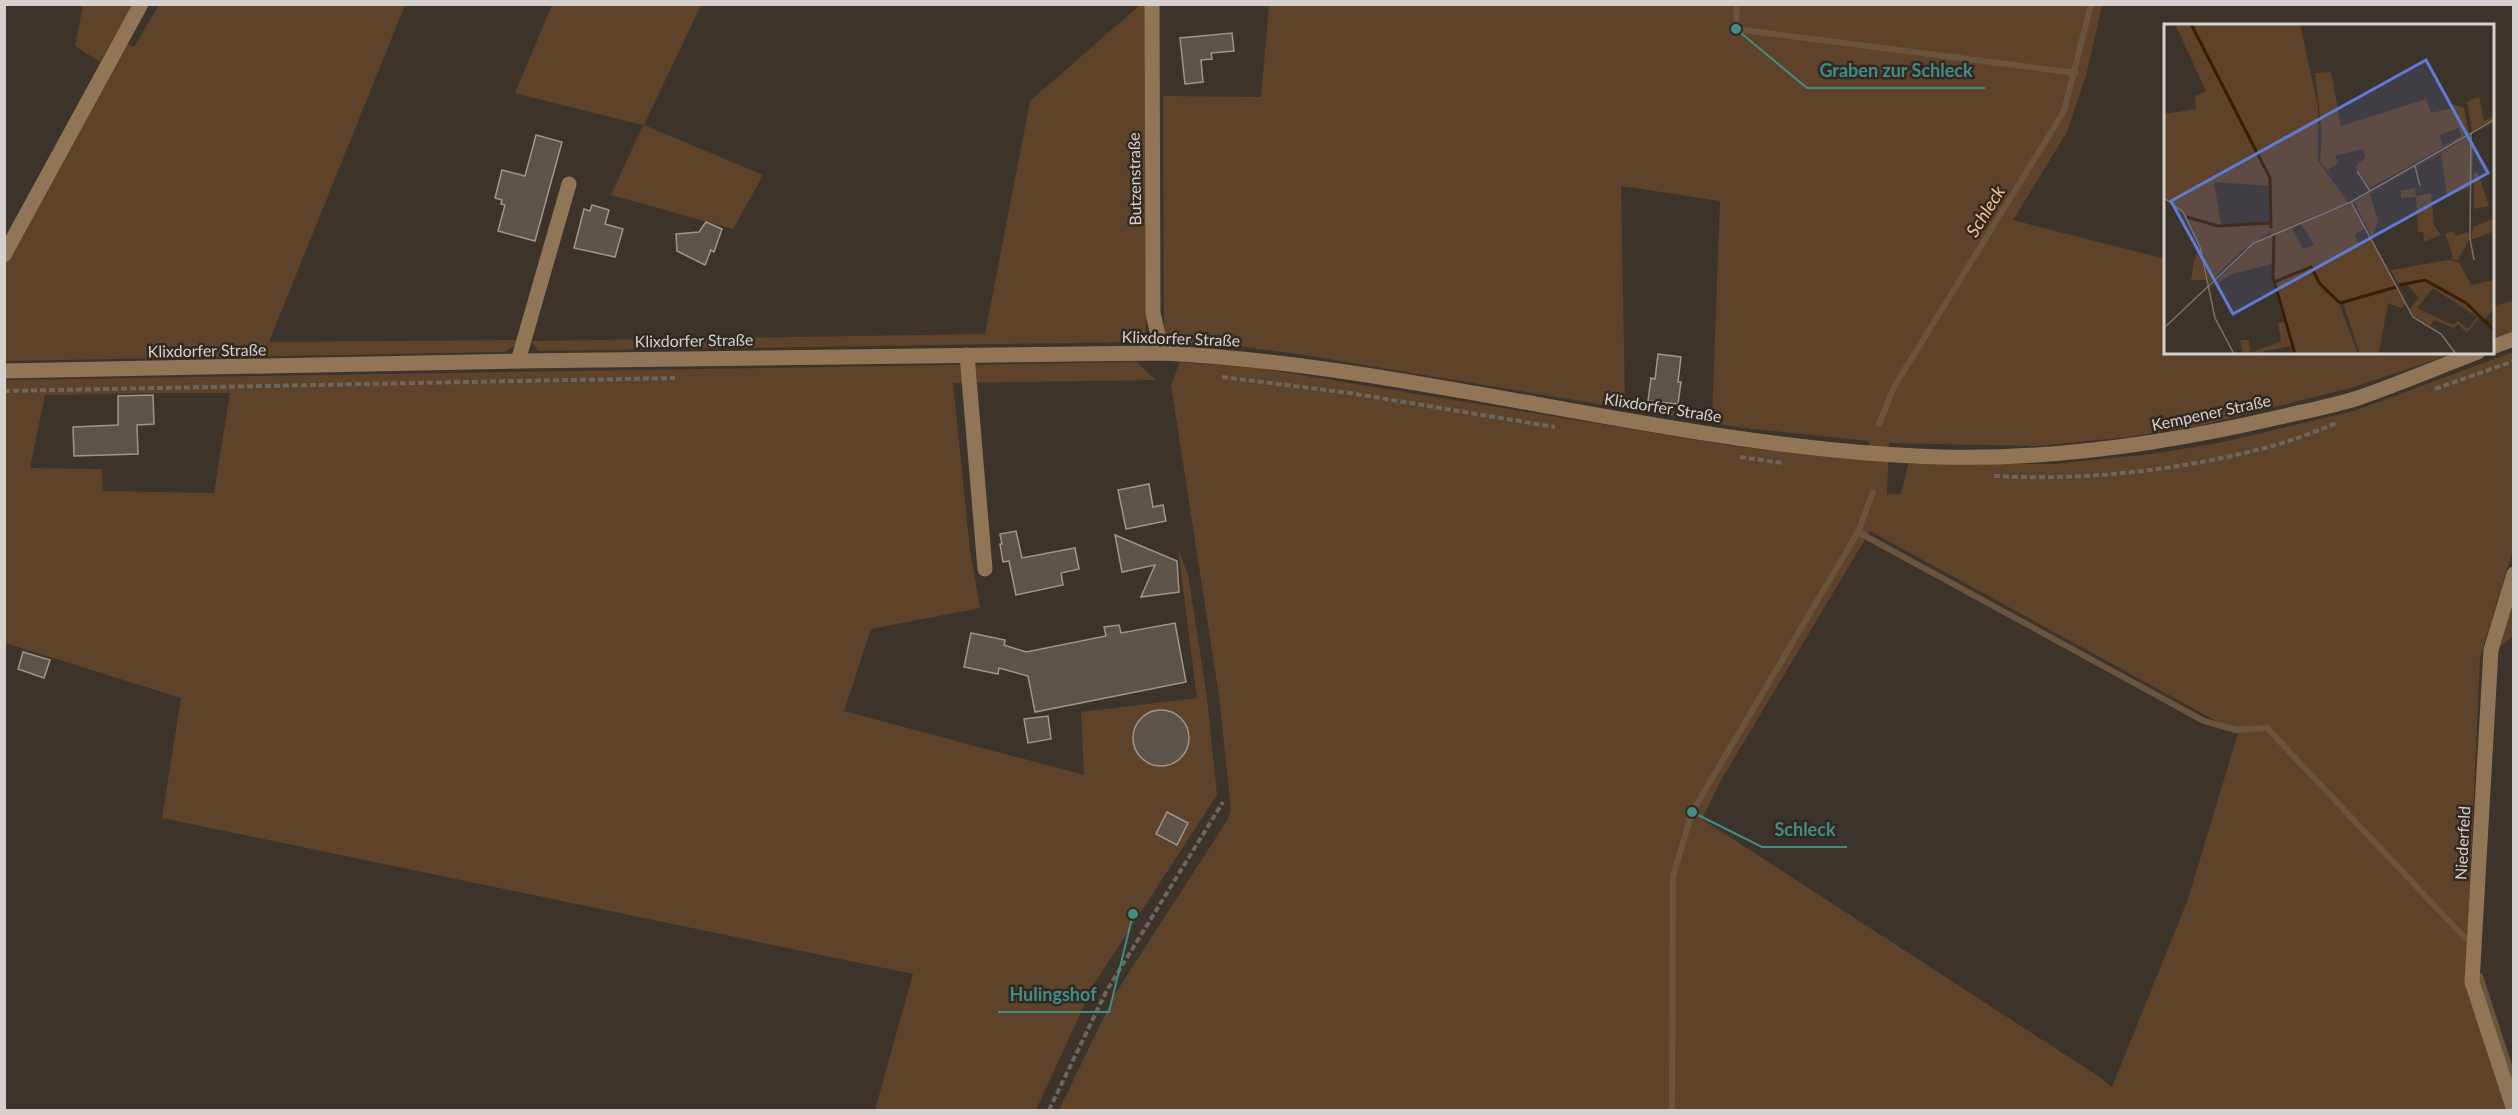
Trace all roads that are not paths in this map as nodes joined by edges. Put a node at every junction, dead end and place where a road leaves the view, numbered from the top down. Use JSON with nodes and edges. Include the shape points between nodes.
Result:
{"nodes":[{"id":1,"x":141,"y":4,"type":"edge"},
{"id":2,"x":1152,"y":4,"type":"edge"},
{"id":3,"x":569,"y":184,"type":"dead end"},
{"id":4,"x":4,"y":255,"type":"edge"},
{"id":5,"x":2514,"y":339,"type":"edge"},
{"id":6,"x":2494,"y":347,"type":"edge"},
{"id":7,"x":1162,"y":353,"type":"junction"},
{"id":8,"x":2473,"y":354,"type":"edge"},
{"id":9,"x":966,"y":355,"type":"junction"},
{"id":10,"x":518,"y":361,"type":"junction"},
{"id":11,"x":4,"y":371,"type":"edge"},
{"id":12,"x":1834,"y":450,"type":"joint"},
{"id":13,"x":985,"y":569,"type":"dead end"},
{"id":14,"x":2514,"y":574,"type":"edge"},
{"id":15,"x":2514,"y":1110,"type":"edge"}],
"edges":[{"from":1,"to":4,"type":"street"},
{"from":2,"to":7,"type":"street","name":"Butzenstraße","via":[[1153,313]]},
{"from":3,"to":10,"type":"street"},
{"from":5,"to":6,"type":"street"},
{"from":7,"to":9,"type":"street","name":"Klixdorfer Straße"},
{"from":7,"to":12,"type":"street","name":"Klixdorfer Straße","via":[[1230,356],[1313,367]]},
{"from":8,"to":12,"type":"street","name":"Kempener Straße","via":[[2356,398],[2210,434],[2130,447],[1942,457]]},
{"from":9,"to":10,"type":"street","name":"Klixdorfer Straße"},
{"from":9,"to":13,"type":"street"},
{"from":10,"to":11,"type":"street","name":"Klixdorfer Straße"},
{"from":14,"to":15,"type":"street","name":"Niederfeld","via":[[2491,650],[2472,982]]}]}
